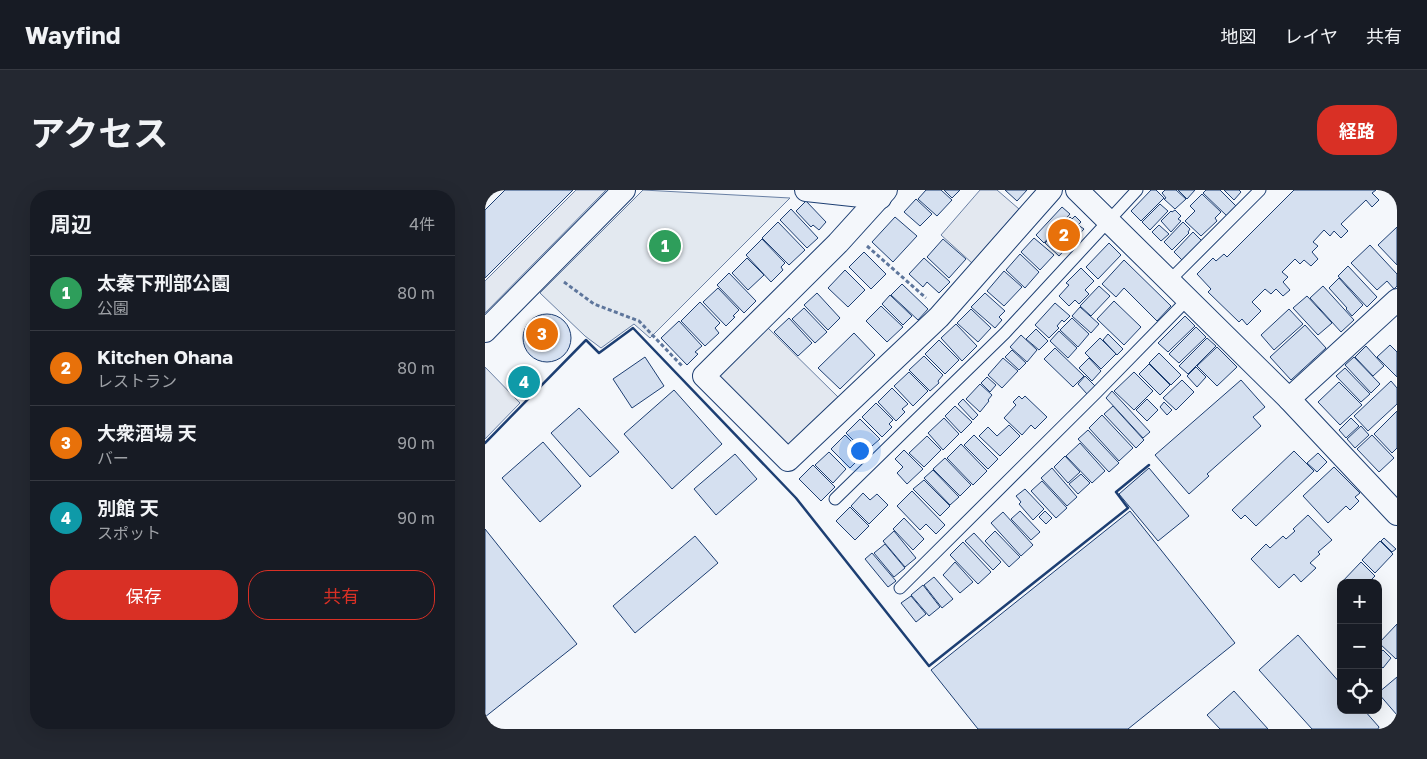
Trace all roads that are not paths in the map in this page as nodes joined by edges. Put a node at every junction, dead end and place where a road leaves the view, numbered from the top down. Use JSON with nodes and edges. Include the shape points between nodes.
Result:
{"nodes":[{"id":1,"x":624,"y":190,"type":"edge"},
{"id":2,"x":807,"y":190,"type":"edge"},
{"id":3,"x":1051,"y":190,"type":"edge"},
{"id":4,"x":1077,"y":190,"type":"edge"},
{"id":5,"x":1137,"y":190,"type":"edge"},
{"id":6,"x":1260,"y":190,"type":"edge"},
{"id":7,"x":883,"y":194,"type":"edge"},
{"id":8,"x":1109,"y":219,"type":"junction"},
{"id":9,"x":1170,"y":280,"type":"junction"},
{"id":10,"x":1188,"y":298,"type":"junction"},
{"id":11,"x":1397,"y":300,"type":"edge"},
{"id":12,"x":485,"y":331,"type":"edge"},
{"id":13,"x":1289,"y":399,"type":"junction"},
{"id":14,"x":835,"y":499,"type":"dead end"},
{"id":15,"x":1397,"y":514,"type":"edge"},
{"id":16,"x":900,"y":588,"type":"dead end"}],
"edges":[{"from":1,"to":12,"type":"street"},
{"from":2,"to":7,"type":"street"},
{"from":3,"to":7,"type":"street","via":[[943,313],[788,460],[704,376]]},
{"from":4,"to":8,"type":"street"},
{"from":5,"to":8,"type":"lane"},
{"from":6,"to":9,"type":"lane"},
{"from":8,"to":9,"type":"street"},
{"from":8,"to":14,"type":"lane","via":[[1005,333]]},
{"from":9,"to":10,"type":"street"},
{"from":10,"to":13,"type":"street"},
{"from":10,"to":16,"type":"lane"},
{"from":11,"to":13,"type":"street"},
{"from":13,"to":15,"type":"street"}]}
